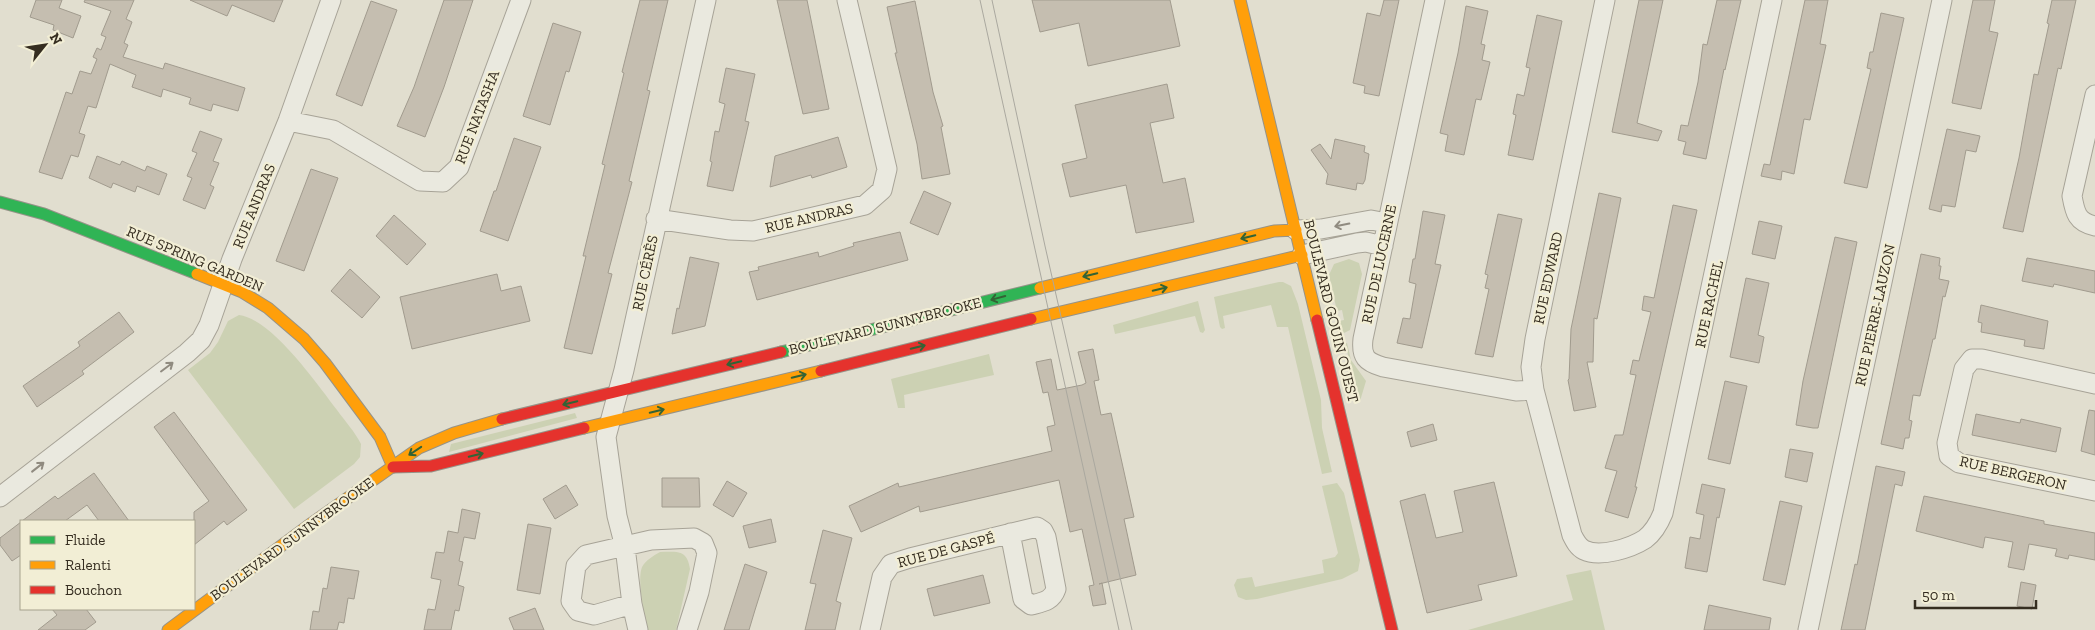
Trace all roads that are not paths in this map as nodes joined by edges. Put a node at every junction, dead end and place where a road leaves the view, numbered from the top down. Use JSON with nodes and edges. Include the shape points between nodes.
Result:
{"nodes":[{"id":1,"x":331,"y":0,"type":"edge"},
{"id":2,"x":521,"y":0,"type":"edge"},
{"id":3,"x":706,"y":0,"type":"edge"},
{"id":4,"x":847,"y":0,"type":"edge"},
{"id":5,"x":1240,"y":0,"type":"edge"},
{"id":6,"x":1434,"y":0,"type":"edge"},
{"id":7,"x":1605,"y":0,"type":"edge"},
{"id":8,"x":1772,"y":0,"type":"edge"},
{"id":9,"x":1942,"y":0,"type":"edge"},
{"id":10,"x":2095,"y":95,"type":"edge"},
{"id":11,"x":288,"y":121,"type":"junction"},
{"id":12,"x":0,"y":202,"type":"edge"},
{"id":13,"x":656,"y":219,"type":"junction"},
{"id":14,"x":1387,"y":223,"type":"junction"},
{"id":15,"x":2095,"y":226,"type":"edge"},
{"id":16,"x":1296,"y":230,"type":"junction"},
{"id":17,"x":1383,"y":246,"type":"junction"},
{"id":18,"x":1302,"y":255,"type":"junction"},
{"id":19,"x":224,"y":285,"type":"junction"},
{"id":20,"x":2095,"y":384,"type":"edge"},
{"id":21,"x":1534,"y":390,"type":"junction"},
{"id":22,"x":617,"y":392,"type":"junction"},
{"id":23,"x":610,"y":423,"type":"junction"},
{"id":24,"x":393,"y":467,"type":"junction"},
{"id":25,"x":2095,"y":491,"type":"edge"},
{"id":26,"x":0,"y":497,"type":"edge"},
{"id":27,"x":1010,"y":534,"type":"dead end"},
{"id":28,"x":625,"y":547,"type":"junction"},
{"id":29,"x":1584,"y":550,"type":"joint"},
{"id":30,"x":632,"y":604,"type":"junction"},
{"id":31,"x":195,"y":610,"type":"edge"},
{"id":32,"x":195,"y":610,"type":"edge"},
{"id":33,"x":168,"y":630,"type":"edge"},
{"id":34,"x":638,"y":630,"type":"edge"},
{"id":35,"x":687,"y":630,"type":"edge"},
{"id":36,"x":870,"y":630,"type":"edge"},
{"id":37,"x":1392,"y":630,"type":"edge"},
{"id":38,"x":1808,"y":630,"type":"edge"}],
"edges":[{"from":1,"to":11,"type":"street","name":"RUE ANDRAS"},
{"from":2,"to":11,"type":"street","name":"RUE NATASHA","via":[[459,167],[443,182],[420,181],[333,130]]},
{"from":3,"to":13,"type":"street","name":"RUE CÉRÈS"},
{"from":4,"to":13,"type":"street","name":"RUE ANDRAS","via":[[887,169],[882,190],[865,205],[753,231]]},
{"from":5,"to":16,"type":"street","name":"BOULEVARD GOUIN OUEST"},
{"from":6,"to":14,"type":"street","name":"RUE DE LUCERNE"},
{"from":7,"to":21,"type":"street","name":"RUE EDWARD","via":[[1535,339]]},
{"from":8,"to":29,"type":"street","name":"RUE RACHEL","via":[[1663,513],[1653,532],[1636,544],[1604,552]]},
{"from":9,"to":38,"type":"street","name":"RUE PIERRE-LAUZON"},
{"from":10,"to":15,"type":"street","via":[[2072,196],[2075,213],[2085,224]]},
{"from":11,"to":19,"type":"street","name":"RUE ANDRAS"},
{"from":12,"to":19,"type":"street","name":"RUE SPRING GARDEN","via":[[75,225]]},
{"from":13,"to":22,"type":"street","name":"RUE CÉRÈS"},
{"from":14,"to":16,"type":"street","name":"BOULEVARD SUNNYBROOKE","one_way":true,"via":[[1370,220]]},
{"from":14,"to":17,"type":"street","name":"RUE DE LUCERNE"},
{"from":16,"to":18,"type":"street","name":"BOULEVARD GOUIN OUEST"},
{"from":16,"to":22,"type":"street","name":"BOULEVARD SUNNYBROOKE","one_way":true,"via":[[1274,230],[1194,249]]},
{"from":17,"to":18,"type":"street","name":"BOULEVARD SUNNYBROOKE","via":[[1357,243]]},
{"from":17,"to":21,"type":"street","name":"RUE DE LUCERNE","via":[[1363,339],[1363,353],[1368,362],[1522,392]]},
{"from":23,"to":18,"type":"street","name":"BOULEVARD SUNNYBROOKE","one_way":true},
{"from":18,"to":37,"type":"street","name":"BOULEVARD GOUIN OUEST"},
{"from":19,"to":24,"type":"street","name":"RUE SPRING GARDEN","via":[[268,308],[304,339],[380,437]]},
{"from":26,"to":19,"type":"street","name":"RUE ANDRAS","one_way":true,"via":[[196,345],[209,325]]},
{"from":20,"to":25,"type":"street","name":"RUE BERGERON","via":[[1972,359],[1964,369],[1947,443],[1949,456],[1959,463]]},
{"from":21,"to":29,"type":"street","name":"RUE EDWARD","via":[[1568,525],[1575,541]]},
{"from":22,"to":23,"type":"street","name":"RUE CÉRÈS"},
{"from":22,"to":24,"type":"street","name":"BOULEVARD SUNNYBROOKE","one_way":true,"via":[[454,433],[419,448]]},
{"from":24,"to":23,"type":"street","name":"BOULEVARD SUNNYBROOKE","one_way":true,"via":[[432,466]]},
{"from":23,"to":28,"type":"street","name":"RUE CÉRÈS","via":[[607,443],[617,516]]},
{"from":24,"to":32,"type":"street","name":"BOULEVARD SUNNYBROOKE"},
{"from":27,"to":36,"type":"street","name":"RUE DE GASPÉ","via":[[891,564],[882,578]]},
{"from":28,"to":30,"type":"street","name":"RUE CÉRÈS"},
{"from":28,"to":30,"type":"street","via":[[586,555],[576,566],[571,601],[578,611],[594,615]]},
{"from":28,"to":35,"type":"street","via":[[651,540],[685,538],[703,543],[707,553]]},
{"from":30,"to":34,"type":"street","name":"RUE CÉRÈS"},
{"from":31,"to":33,"type":"street","name":"BOULEVARD SUNNYBROOKE"}]}
